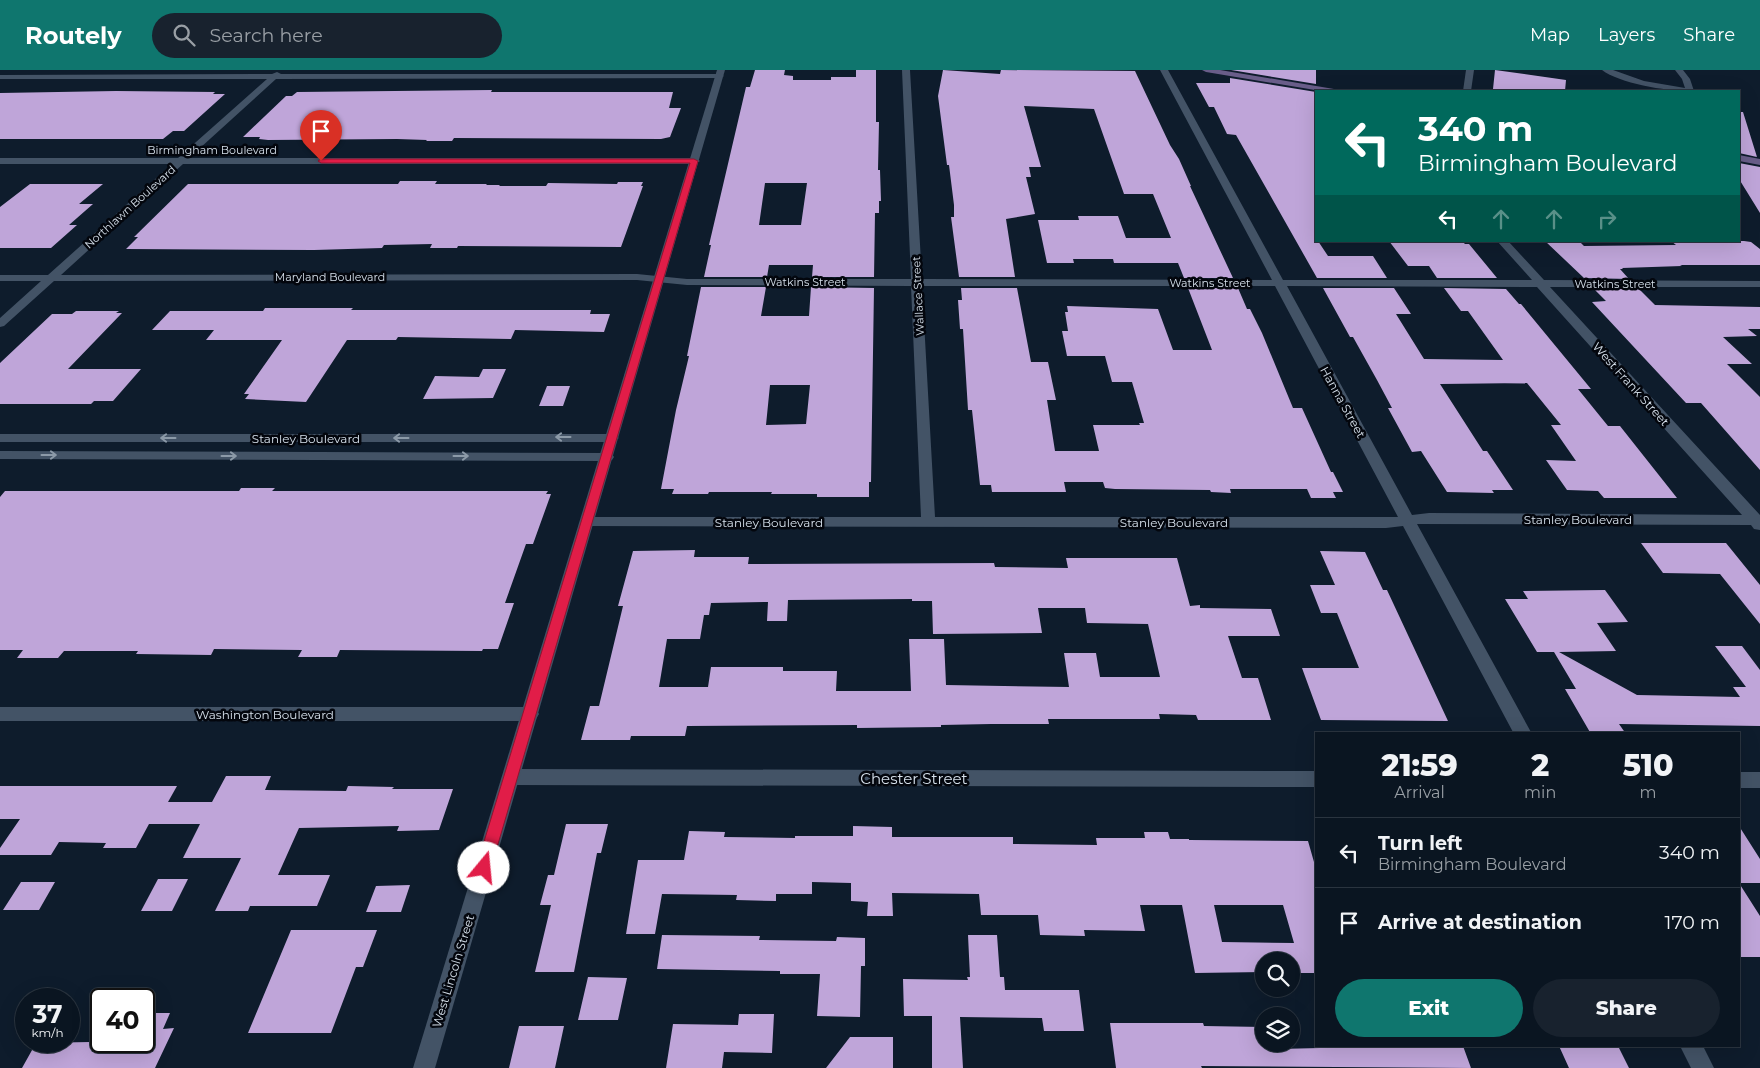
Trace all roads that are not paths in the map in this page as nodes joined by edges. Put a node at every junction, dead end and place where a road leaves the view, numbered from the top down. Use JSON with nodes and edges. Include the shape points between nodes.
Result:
{"nodes":[{"id":1,"x":906,"y":70,"type":"edge"},
{"id":2,"x":1164,"y":70,"type":"edge"},
{"id":3,"x":1206,"y":70,"type":"edge"},
{"id":4,"x":1470,"y":70,"type":"edge"},
{"id":5,"x":1606,"y":70,"type":"edge"},
{"id":6,"x":1679,"y":70,"type":"edge"},
{"id":7,"x":278,"y":73,"type":"edge"},
{"id":8,"x":721,"y":73,"type":"edge"},
{"id":9,"x":0,"y":76,"type":"edge"},
{"id":10,"x":1328,"y":90,"type":"edge"},
{"id":11,"x":1467,"y":90,"type":"edge"},
{"id":12,"x":1682,"y":90,"type":"edge"},
{"id":13,"x":1688,"y":90,"type":"edge"},
{"id":14,"x":1740,"y":158,"type":"edge"},
{"id":15,"x":0,"y":161,"type":"edge"},
{"id":16,"x":180,"y":161,"type":"junction"},
{"id":17,"x":694,"y":161,"type":"junction"},
{"id":18,"x":1760,"y":162,"type":"edge"},
{"id":19,"x":1503,"y":242,"type":"edge"},
{"id":20,"x":0,"y":278,"type":"edge"},
{"id":21,"x":51,"y":278,"type":"junction"},
{"id":22,"x":660,"y":280,"type":"junction"},
{"id":23,"x":918,"y":282,"type":"junction"},
{"id":24,"x":1278,"y":283,"type":"junction"},
{"id":25,"x":1540,"y":284,"type":"junction"},
{"id":26,"x":1760,"y":284,"type":"edge"},
{"id":27,"x":0,"y":324,"type":"edge"},
{"id":28,"x":0,"y":438,"type":"edge"},
{"id":29,"x":206,"y":438,"type":"junction"},
{"id":30,"x":612,"y":438,"type":"junction"},
{"id":31,"x":0,"y":455,"type":"edge"},
{"id":32,"x":193,"y":456,"type":"junction"},
{"id":33,"x":607,"y":457,"type":"junction"},
{"id":34,"x":1407,"y":520,"type":"junction"},
{"id":35,"x":928,"y":521,"type":"junction"},
{"id":36,"x":587,"y":522,"type":"junction"},
{"id":37,"x":1758,"y":522,"type":"edge"},
{"id":38,"x":0,"y":714,"type":"edge"},
{"id":39,"x":530,"y":714,"type":"junction"},
{"id":40,"x":1522,"y":732,"type":"edge"},
{"id":41,"x":511,"y":777,"type":"junction"},
{"id":42,"x":1315,"y":779,"type":"edge"},
{"id":43,"x":1740,"y":780,"type":"edge"},
{"id":44,"x":1760,"y":780,"type":"edge"},
{"id":45,"x":1692,"y":1047,"type":"edge"},
{"id":46,"x":424,"y":1068,"type":"edge"},
{"id":47,"x":1703,"y":1068,"type":"edge"}],
"edges":[{"from":1,"to":23,"type":"street","name":"Wallace Street"},
{"from":2,"to":24,"type":"street","name":"Hanna Street"},
{"from":3,"to":10,"type":"main road"},
{"from":4,"to":11,"type":"street"},
{"from":5,"to":12,"type":"street","via":[[1642,83]]},
{"from":6,"to":13,"type":"street","via":[[1686,79]]},
{"from":7,"to":8,"type":"street"},
{"from":7,"to":9,"type":"street"},
{"from":7,"to":16,"type":"street","name":"Northlawn Boulevard"},
{"from":8,"to":17,"type":"street","name":"West Lincoln Street"},
{"from":14,"to":18,"type":"main road"},
{"from":15,"to":16,"type":"street","name":"Birmingham Boulevard"},
{"from":16,"to":17,"type":"street","name":"Birmingham Boulevard"},
{"from":16,"to":21,"type":"street","name":"Northlawn Boulevard"},
{"from":17,"to":22,"type":"street","name":"West Lincoln Street"},
{"from":19,"to":25,"type":"street","name":"West Frank Street"},
{"from":20,"to":21,"type":"street","name":"Maryland Boulevard"},
{"from":21,"to":22,"type":"street","name":"Maryland Boulevard","via":[[637,277]]},
{"from":21,"to":27,"type":"street","name":"Northlawn Boulevard"},
{"from":22,"to":23,"type":"street","name":"Watkins Street"},
{"from":22,"to":30,"type":"street","name":"West Lincoln Street"},
{"from":23,"to":24,"type":"street","name":"Watkins Street"},
{"from":23,"to":35,"type":"street","name":"Wallace Street"},
{"from":24,"to":25,"type":"street","name":"Watkins Street"},
{"from":24,"to":34,"type":"street","name":"Hanna Street"},
{"from":25,"to":26,"type":"street","name":"Watkins Street"},
{"from":25,"to":37,"type":"street","name":"West Frank Street"},
{"from":29,"to":28,"type":"street","name":"Stanley Boulevard","one_way":true},
{"from":30,"to":29,"type":"street","name":"Stanley Boulevard","one_way":true},
{"from":29,"to":32,"type":"street"},
{"from":30,"to":33,"type":"street","name":"West Lincoln Street"},
{"from":31,"to":32,"type":"street","name":"Stanley Boulevard","one_way":true},
{"from":32,"to":33,"type":"street","name":"Stanley Boulevard","one_way":true},
{"from":33,"to":36,"type":"street","name":"West Lincoln Street"},
{"from":34,"to":35,"type":"street","name":"Stanley Boulevard","via":[[1386,523]]},
{"from":34,"to":37,"type":"street","name":"Stanley Boulevard"},
{"from":34,"to":40,"type":"street","name":"Hanna Street"},
{"from":35,"to":36,"type":"street","name":"Stanley Boulevard"},
{"from":36,"to":39,"type":"street","name":"West Lincoln Street"},
{"from":38,"to":39,"type":"street","name":"Washington Boulevard"},
{"from":39,"to":41,"type":"street","name":"West Lincoln Street"},
{"from":41,"to":42,"type":"street","name":"Chester Street"},
{"from":41,"to":46,"type":"street","name":"West Lincoln Street"},
{"from":43,"to":44,"type":"street"},
{"from":45,"to":47,"type":"street"}]}
